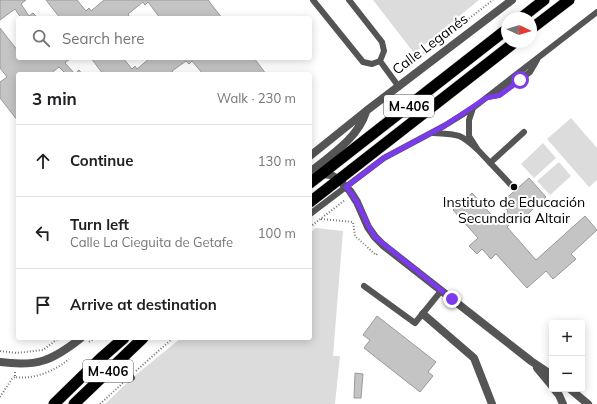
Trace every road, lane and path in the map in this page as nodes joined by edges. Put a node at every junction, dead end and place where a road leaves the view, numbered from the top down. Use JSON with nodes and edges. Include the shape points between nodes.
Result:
{"nodes":[{"id":1,"x":313,"y":0,"type":"edge"},
{"id":2,"x":349,"y":0,"type":"edge"},
{"id":3,"x":512,"y":0,"type":"edge"},
{"id":4,"x":544,"y":0,"type":"edge"},
{"id":5,"x":569,"y":0,"type":"edge"},
{"id":6,"x":529,"y":12,"type":"edge"},
{"id":7,"x":597,"y":12,"type":"edge"},
{"id":8,"x":537,"y":24,"type":"edge"},
{"id":9,"x":501,"y":34,"type":"edge"},
{"id":10,"x":508,"y":48,"type":"edge"},
{"id":11,"x":380,"y":61,"type":"junction"},
{"id":12,"x":399,"y":87,"type":"junction"},
{"id":13,"x":473,"y":108,"type":"junction"},
{"id":14,"x":366,"y":111,"type":"junction"},
{"id":15,"x":524,"y":132,"type":"dead end"},
{"id":16,"x":431,"y":133,"type":"junction"},
{"id":17,"x":478,"y":150,"type":"junction"},
{"id":18,"x":312,"y":154,"type":"edge"},
{"id":19,"x":490,"y":163,"type":"junction"},
{"id":20,"x":312,"y":170,"type":"edge"},
{"id":21,"x":322,"y":174,"type":"junction"},
{"id":22,"x":312,"y":182,"type":"edge"},
{"id":23,"x":343,"y":183,"type":"junction"},
{"id":24,"x":511,"y":185,"type":"dead end"},
{"id":25,"x":348,"y":199,"type":"dead end"},
{"id":26,"x":312,"y":201,"type":"edge"},
{"id":27,"x":312,"y":212,"type":"edge"},
{"id":28,"x":312,"y":226,"type":"edge"},
{"id":29,"x":364,"y":286,"type":"dead end"},
{"id":30,"x":441,"y":291,"type":"junction"},
{"id":31,"x":423,"y":314,"type":"junction"},
{"id":32,"x":56,"y":340,"type":"edge"},
{"id":33,"x":78,"y":340,"type":"edge"},
{"id":34,"x":122,"y":340,"type":"edge"},
{"id":35,"x":142,"y":340,"type":"edge"},
{"id":36,"x":171,"y":340,"type":"edge"},
{"id":37,"x":0,"y":351,"type":"edge"},
{"id":38,"x":118,"y":361,"type":"junction"},
{"id":39,"x":531,"y":361,"type":"junction"},
{"id":40,"x":0,"y":362,"type":"edge"},
{"id":41,"x":549,"y":373,"type":"edge"},
{"id":42,"x":15,"y":377,"type":"dead end"},
{"id":43,"x":131,"y":377,"type":"junction"},
{"id":44,"x":549,"y":382,"type":"edge"},
{"id":45,"x":556,"y":392,"type":"edge"},
{"id":46,"x":574,"y":392,"type":"edge"},
{"id":47,"x":0,"y":396,"type":"edge"},
{"id":48,"x":54,"y":404,"type":"edge"},
{"id":49,"x":74,"y":404,"type":"edge"},
{"id":50,"x":100,"y":404,"type":"edge"},
{"id":51,"x":492,"y":404,"type":"edge"},
{"id":52,"x":563,"y":404,"type":"edge"},
{"id":53,"x":588,"y":404,"type":"edge"}],
"edges":[{"from":1,"to":11,"type":"lane","via":[[363,62],[372,64]]},
{"from":2,"to":11,"type":"lane","via":[[382,42],[384,51]]},
{"from":3,"to":12,"type":"street","name":"Calle Leganés"},
{"from":4,"to":6,"type":"highway"},
{"from":5,"to":8,"type":"highway"},
{"from":7,"to":13,"type":"lane","via":[[538,58],[530,72],[500,95],[486,98]]},
{"from":9,"to":21,"type":"highway","number":"M-406"},
{"from":10,"to":23,"type":"highway","number":"M-406"},
{"from":11,"to":12,"type":"lane"},
{"from":12,"to":14,"type":"street","name":"Calle Leganés"},
{"from":13,"to":16,"type":"lane"},
{"from":13,"to":17,"type":"lane","via":[[469,120],[469,136]]},
{"from":14,"to":18,"type":"street","name":"Calle Leganés"},
{"from":14,"to":20,"type":"street","via":[[358,131]]},
{"from":15,"to":19,"type":"lane"},
{"from":16,"to":17,"type":"lane","via":[[453,134],[465,138]]},
{"from":16,"to":23,"type":"lane"},
{"from":17,"to":19,"type":"lane"},
{"from":19,"to":24,"type":"lane"},
{"from":21,"to":22,"type":"highway","number":"M-406"},
{"from":21,"to":23,"type":"street","via":[[331,175]]},
{"from":23,"to":26,"type":"highway","number":"M-406"},
{"from":23,"to":27,"type":"lane"},
{"from":23,"to":30,"type":"street","via":[[357,202],[375,237]]},
{"from":25,"to":28,"type":"path"},
{"from":29,"to":31,"type":"lane","via":[[415,323]]},
{"from":30,"to":31,"type":"lane"},
{"from":30,"to":39,"type":"street"},
{"from":31,"to":51,"type":"street","via":[[474,358]]},
{"from":32,"to":37,"type":"path","via":[[43,350],[16,353]]},
{"from":33,"to":40,"type":"street","via":[[44,361]]},
{"from":34,"to":48,"type":"highway","number":"M-406"},
{"from":35,"to":38,"type":"highway","number":"M-406"},
{"from":36,"to":43,"type":"path"},
{"from":38,"to":43,"type":"lane"},
{"from":38,"to":49,"type":"highway","number":"M-406"},
{"from":39,"to":41,"type":"street"},
{"from":39,"to":44,"type":"street"},
{"from":42,"to":47,"type":"path"},
{"from":43,"to":50,"type":"path"},
{"from":45,"to":52,"type":"street"},
{"from":46,"to":53,"type":"street"}]}
